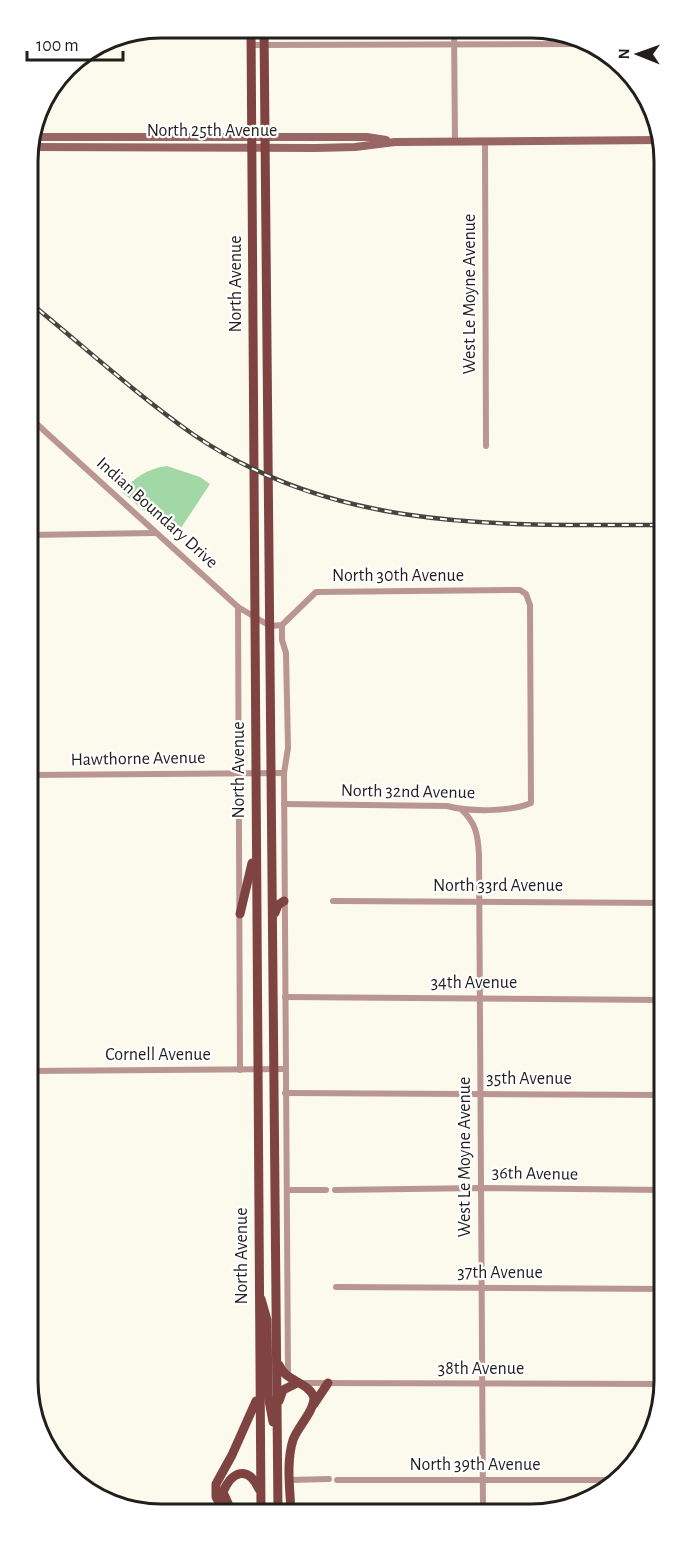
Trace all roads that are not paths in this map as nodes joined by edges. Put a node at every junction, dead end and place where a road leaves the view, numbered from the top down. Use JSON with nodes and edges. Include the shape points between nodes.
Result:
{"nodes":[{"id":1,"x":251,"y":38,"type":"edge"},
{"id":2,"x":265,"y":38,"type":"edge"},
{"id":3,"x":454,"y":38,"type":"edge"},
{"id":4,"x":569,"y":44,"type":"edge"},
{"id":5,"x":251,"y":45,"type":"junction"},
{"id":6,"x":265,"y":45,"type":"junction"},
{"id":7,"x":454,"y":45,"type":"junction"},
{"id":8,"x":40,"y":136,"type":"edge"},
{"id":9,"x":252,"y":137,"type":"junction"},
{"id":10,"x":266,"y":137,"type":"junction"},
{"id":11,"x":652,"y":140,"type":"edge"},
{"id":12,"x":485,"y":141,"type":"junction"},
{"id":13,"x":395,"y":142,"type":"junction"},
{"id":14,"x":455,"y":142,"type":"junction"},
{"id":15,"x":39,"y":147,"type":"edge"},
{"id":16,"x":252,"y":148,"type":"junction"},
{"id":17,"x":266,"y":148,"type":"junction"},
{"id":18,"x":267,"y":239,"type":"junction"},
{"id":19,"x":252,"y":240,"type":"junction"},
{"id":20,"x":252,"y":296,"type":"junction"},
{"id":21,"x":268,"y":296,"type":"junction"},
{"id":22,"x":38,"y":425,"type":"edge"},
{"id":23,"x":486,"y":446,"type":"dead end"},
{"id":24,"x":155,"y":533,"type":"junction"},
{"id":25,"x":38,"y":535,"type":"edge"},
{"id":26,"x":238,"y":607,"type":"junction"},
{"id":27,"x":255,"y":617,"type":"junction"},
{"id":28,"x":282,"y":625,"type":"junction"},
{"id":29,"x":270,"y":626,"type":"junction"},
{"id":30,"x":238,"y":772,"type":"junction"},
{"id":31,"x":256,"y":772,"type":"junction"},
{"id":32,"x":272,"y":773,"type":"junction"},
{"id":33,"x":284,"y":773,"type":"junction"},
{"id":34,"x":38,"y":776,"type":"edge"},
{"id":35,"x":531,"y":803,"type":"joint"},
{"id":36,"x":284,"y":804,"type":"junction"},
{"id":37,"x":460,"y":809,"type":"junction"},
{"id":38,"x":256,"y":840,"type":"junction"},
{"id":39,"x":273,"y":843,"type":"junction"},
{"id":40,"x":284,"y":853,"type":"junction"},
{"id":41,"x":288,"y":901,"type":"junction"},
{"id":42,"x":333,"y":901,"type":"dead end"},
{"id":43,"x":479,"y":901,"type":"junction"},
{"id":44,"x":654,"y":903,"type":"edge"},
{"id":45,"x":240,"y":915,"type":"junction"},
{"id":46,"x":273,"y":918,"type":"junction"},
{"id":47,"x":285,"y":997,"type":"junction"},
{"id":48,"x":479,"y":999,"type":"junction"},
{"id":49,"x":654,"y":1000,"type":"edge"},
{"id":50,"x":274,"y":1069,"type":"junction"},
{"id":51,"x":285,"y":1069,"type":"junction"},
{"id":52,"x":240,"y":1070,"type":"junction"},
{"id":53,"x":257,"y":1070,"type":"junction"},
{"id":54,"x":38,"y":1071,"type":"edge"},
{"id":55,"x":285,"y":1093,"type":"junction"},
{"id":56,"x":480,"y":1094,"type":"junction"},
{"id":57,"x":654,"y":1095,"type":"edge"},
{"id":58,"x":481,"y":1188,"type":"junction"},
{"id":59,"x":286,"y":1190,"type":"junction"},
{"id":60,"x":326,"y":1190,"type":"dead end"},
{"id":61,"x":334,"y":1190,"type":"dead end"},
{"id":62,"x":654,"y":1190,"type":"edge"},
{"id":63,"x":336,"y":1287,"type":"dead end"},
{"id":64,"x":481,"y":1288,"type":"junction"},
{"id":65,"x":654,"y":1289,"type":"edge"},
{"id":66,"x":259,"y":1293,"type":"junction"},
{"id":67,"x":277,"y":1359,"type":"junction"},
{"id":68,"x":291,"y":1382,"type":"junction"},
{"id":69,"x":328,"y":1383,"type":"junction"},
{"id":70,"x":482,"y":1384,"type":"junction"},
{"id":71,"x":654,"y":1384,"type":"edge"},
{"id":72,"x":260,"y":1390,"type":"junction"},
{"id":73,"x":277,"y":1407,"type":"junction"},
{"id":74,"x":311,"y":1409,"type":"junction"},
{"id":75,"x":278,"y":1442,"type":"junction"},
{"id":76,"x":329,"y":1479,"type":"dead end"},
{"id":77,"x":483,"y":1479,"type":"junction"},
{"id":78,"x":290,"y":1480,"type":"junction"},
{"id":79,"x":337,"y":1480,"type":"dead end"},
{"id":80,"x":605,"y":1480,"type":"edge"},
{"id":81,"x":260,"y":1492,"type":"junction"},
{"id":82,"x":220,"y":1504,"type":"edge"},
{"id":83,"x":228,"y":1504,"type":"edge"},
{"id":84,"x":261,"y":1504,"type":"edge"},
{"id":85,"x":278,"y":1504,"type":"edge"},
{"id":86,"x":291,"y":1504,"type":"edge"},
{"id":87,"x":483,"y":1504,"type":"edge"}],
"edges":[{"from":1,"to":5,"type":"main road","name":"North Avenue"},
{"from":2,"to":6,"type":"main road","name":"North Avenue"},
{"from":3,"to":7,"type":"street"},
{"from":4,"to":7,"type":"street"},
{"from":5,"to":6,"type":"street"},
{"from":5,"to":9,"type":"main road","name":"North Avenue"},
{"from":6,"to":7,"type":"street"},
{"from":6,"to":10,"type":"main road","name":"North Avenue"},
{"from":7,"to":14,"type":"street"},
{"from":8,"to":9,"type":"main road","name":"North 25th Avenue"},
{"from":9,"to":10,"type":"main road","name":"North 25th Avenue"},
{"from":9,"to":16,"type":"main road","name":"North Avenue"},
{"from":10,"to":13,"type":"main road","name":"North 25th Avenue","via":[[366,137]]},
{"from":10,"to":17,"type":"main road","name":"North Avenue"},
{"from":11,"to":12,"type":"main road","name":"North 25th Avenue"},
{"from":12,"to":14,"type":"main road","name":"North 25th Avenue"},
{"from":12,"to":23,"type":"street","name":"West Le Moyne Avenue"},
{"from":13,"to":14,"type":"main road","name":"North 25th Avenue"},
{"from":13,"to":17,"type":"main road","name":"North 25th Avenue","via":[[355,147]]},
{"from":15,"to":16,"type":"main road","name":"North 25th Avenue"},
{"from":16,"to":17,"type":"main road","name":"North 25th Avenue"},
{"from":16,"to":19,"type":"main road","name":"North Avenue"},
{"from":17,"to":18,"type":"main road","name":"North Avenue"},
{"from":18,"to":19,"type":"main road"},
{"from":18,"to":21,"type":"main road","name":"North Avenue"},
{"from":19,"to":20,"type":"main road","name":"North Avenue"},
{"from":20,"to":21,"type":"main road"},
{"from":20,"to":27,"type":"main road","name":"North Avenue"},
{"from":21,"to":29,"type":"main road","name":"North Avenue"},
{"from":22,"to":24,"type":"street","name":"Indian Boundary Drive"},
{"from":24,"to":25,"type":"street"},
{"from":24,"to":26,"type":"street","name":"Indian Boundary Drive"},
{"from":26,"to":27,"type":"street","name":"Indian Boundary Drive"},
{"from":26,"to":30,"type":"street","name":"North Avenue"},
{"from":27,"to":29,"type":"street","name":"Indian Boundary Drive"},
{"from":27,"to":31,"type":"main road","name":"North Avenue"},
{"from":28,"to":29,"type":"street"},
{"from":28,"to":33,"type":"street","via":[[288,748]]},
{"from":28,"to":35,"type":"street","name":"North 30th Avenue","via":[[316,592],[520,590],[526,594],[530,605]]},
{"from":29,"to":32,"type":"main road","name":"North Avenue"},
{"from":30,"to":31,"type":"street","name":"Hawthorne Avenue"},
{"from":30,"to":34,"type":"street","name":"Hawthorne Avenue"},
{"from":30,"to":45,"type":"street","name":"North Avenue"},
{"from":31,"to":32,"type":"street","name":"Hawthorne Avenue"},
{"from":31,"to":38,"type":"main road","name":"North Avenue"},
{"from":32,"to":33,"type":"street","name":"Hawthorne Avenue"},
{"from":32,"to":39,"type":"main road","name":"North Avenue"},
{"from":33,"to":36,"type":"street"},
{"from":35,"to":37,"type":"street","name":"North 32nd Avenue","via":[[519,808]]},
{"from":36,"to":37,"type":"street","name":"North 32nd Avenue"},
{"from":36,"to":40,"type":"street"},
{"from":37,"to":43,"type":"street","name":"West Le Moyne Avenue","via":[[478,832]]},
{"from":38,"to":45,"type":"main road"},
{"from":38,"to":53,"type":"main road","name":"North Avenue"},
{"from":39,"to":40,"type":"main road"},
{"from":39,"to":46,"type":"main road","name":"North Avenue"},
{"from":40,"to":41,"type":"street"},
{"from":41,"to":46,"type":"main road","via":[[278,905]]},
{"from":41,"to":47,"type":"street"},
{"from":42,"to":43,"type":"street","name":"North 33rd Avenue"},
{"from":43,"to":44,"type":"street","name":"North 33rd Avenue"},
{"from":43,"to":48,"type":"street","name":"West Le Moyne Avenue"},
{"from":45,"to":52,"type":"street","name":"North Avenue"},
{"from":46,"to":50,"type":"main road","name":"North Avenue"},
{"from":47,"to":48,"type":"street","name":"34th Avenue"},
{"from":47,"to":51,"type":"street"},
{"from":48,"to":49,"type":"street","name":"34th Avenue"},
{"from":48,"to":56,"type":"street","name":"West Le Moyne Avenue"},
{"from":50,"to":51,"type":"street","name":"Cornell Avenue"},
{"from":50,"to":53,"type":"street","name":"Cornell Avenue"},
{"from":50,"to":67,"type":"main road","name":"North Avenue"},
{"from":51,"to":55,"type":"street"},
{"from":52,"to":53,"type":"street","name":"Cornell Avenue"},
{"from":52,"to":54,"type":"street","name":"Cornell Avenue"},
{"from":53,"to":66,"type":"main road","name":"North Avenue"},
{"from":55,"to":56,"type":"street","name":"35th Avenue"},
{"from":55,"to":59,"type":"street"},
{"from":56,"to":57,"type":"street","name":"35th Avenue"},
{"from":56,"to":58,"type":"street","name":"West Le Moyne Avenue"},
{"from":58,"to":61,"type":"street","name":"36th Avenue"},
{"from":58,"to":62,"type":"street","name":"36th Avenue"},
{"from":58,"to":64,"type":"street","name":"West Le Moyne Avenue"},
{"from":59,"to":60,"type":"street"},
{"from":59,"to":68,"type":"street"},
{"from":63,"to":64,"type":"street","name":"37th Avenue"},
{"from":64,"to":65,"type":"street","name":"37th Avenue"},
{"from":64,"to":70,"type":"street","name":"West Le Moyne Avenue"},
{"from":66,"to":72,"type":"main road","name":"North Avenue"},
{"from":66,"to":75,"type":"main road","via":[[267,1320],[268,1395]]},
{"from":67,"to":68,"type":"main road"},
{"from":67,"to":73,"type":"main road","name":"North Avenue"},
{"from":68,"to":69,"type":"street","name":"38th Avenue"},
{"from":68,"to":73,"type":"main road","via":[[283,1390]]},
{"from":68,"to":74,"type":"main road","via":[[312,1392]]},
{"from":69,"to":70,"type":"street","name":"38th Avenue"},
{"from":69,"to":74,"type":"main road"},
{"from":70,"to":71,"type":"street","name":"38th Avenue"},
{"from":70,"to":77,"type":"street","name":"West Le Moyne Avenue"},
{"from":72,"to":81,"type":"main road","name":"North Avenue"},
{"from":72,"to":82,"type":"main road","via":[[254,1411],[216,1484]]},
{"from":73,"to":75,"type":"main road","name":"North Avenue"},
{"from":74,"to":78,"type":"main road","via":[[292,1442]]},
{"from":75,"to":85,"type":"main road","name":"North Avenue"},
{"from":76,"to":78,"type":"street"},
{"from":77,"to":79,"type":"street","name":"North 39th Avenue"},
{"from":77,"to":80,"type":"street","name":"North 39th Avenue"},
{"from":77,"to":87,"type":"street","name":"West Le Moyne Avenue"},
{"from":78,"to":86,"type":"main road"},
{"from":81,"to":83,"type":"main road","via":[[255,1480],[238,1473],[228,1480],[223,1492]]},
{"from":81,"to":84,"type":"main road","name":"North Avenue"}]}
